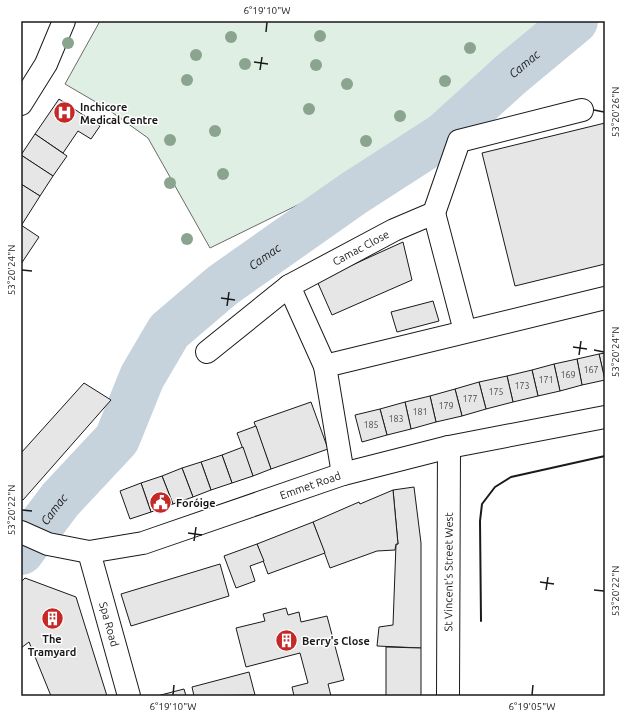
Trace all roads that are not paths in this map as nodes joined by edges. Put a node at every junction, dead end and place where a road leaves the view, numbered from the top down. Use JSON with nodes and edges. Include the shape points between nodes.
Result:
{"nodes":[{"id":1,"x":64,"y":21,"type":"edge"},
{"id":2,"x":21,"y":104,"type":"edge"},
{"id":3,"x":582,"y":110,"type":"dead end"},
{"id":4,"x":434,"y":213,"type":"junction"},
{"id":5,"x":288,"y":286,"type":"junction"},
{"id":6,"x":605,"y":298,"type":"edge"},
{"id":7,"x":466,"y":331,"type":"junction"},
{"id":8,"x":207,"y":352,"type":"dead end"},
{"id":9,"x":325,"y":366,"type":"junction"},
{"id":10,"x":605,"y":417,"type":"edge"},
{"id":11,"x":449,"y":447,"type":"junction"},
{"id":12,"x":343,"y":474,"type":"junction"},
{"id":13,"x":22,"y":532,"type":"edge"},
{"id":14,"x":89,"y":552,"type":"junction"},
{"id":15,"x":129,"y":696,"type":"edge"},
{"id":16,"x":448,"y":696,"type":"edge"}],
"edges":[{"from":1,"to":2,"type":"street","via":[[46,64]]},
{"from":3,"to":4,"type":"street","via":[[459,142]]},
{"from":4,"to":5,"type":"street","name":"Camac Close","via":[[394,230]]},
{"from":4,"to":7,"type":"street"},
{"from":5,"to":8,"type":"street","name":"Camac Close"},
{"from":5,"to":9,"type":"street"},
{"from":6,"to":7,"type":"street"},
{"from":7,"to":9,"type":"street"},
{"from":9,"to":12,"type":"street"},
{"from":10,"to":11,"type":"street","name":"Emmet Road"},
{"from":11,"to":12,"type":"street","name":"Emmet Road"},
{"from":11,"to":16,"type":"street","name":"St Vincent's Street West"},
{"from":12,"to":14,"type":"street","name":"Emmet Road","via":[[143,543]]},
{"from":13,"to":14,"type":"street","name":"Emmet Road","via":[[48,544]]},
{"from":14,"to":15,"type":"street","name":"Spa Road"}]}
